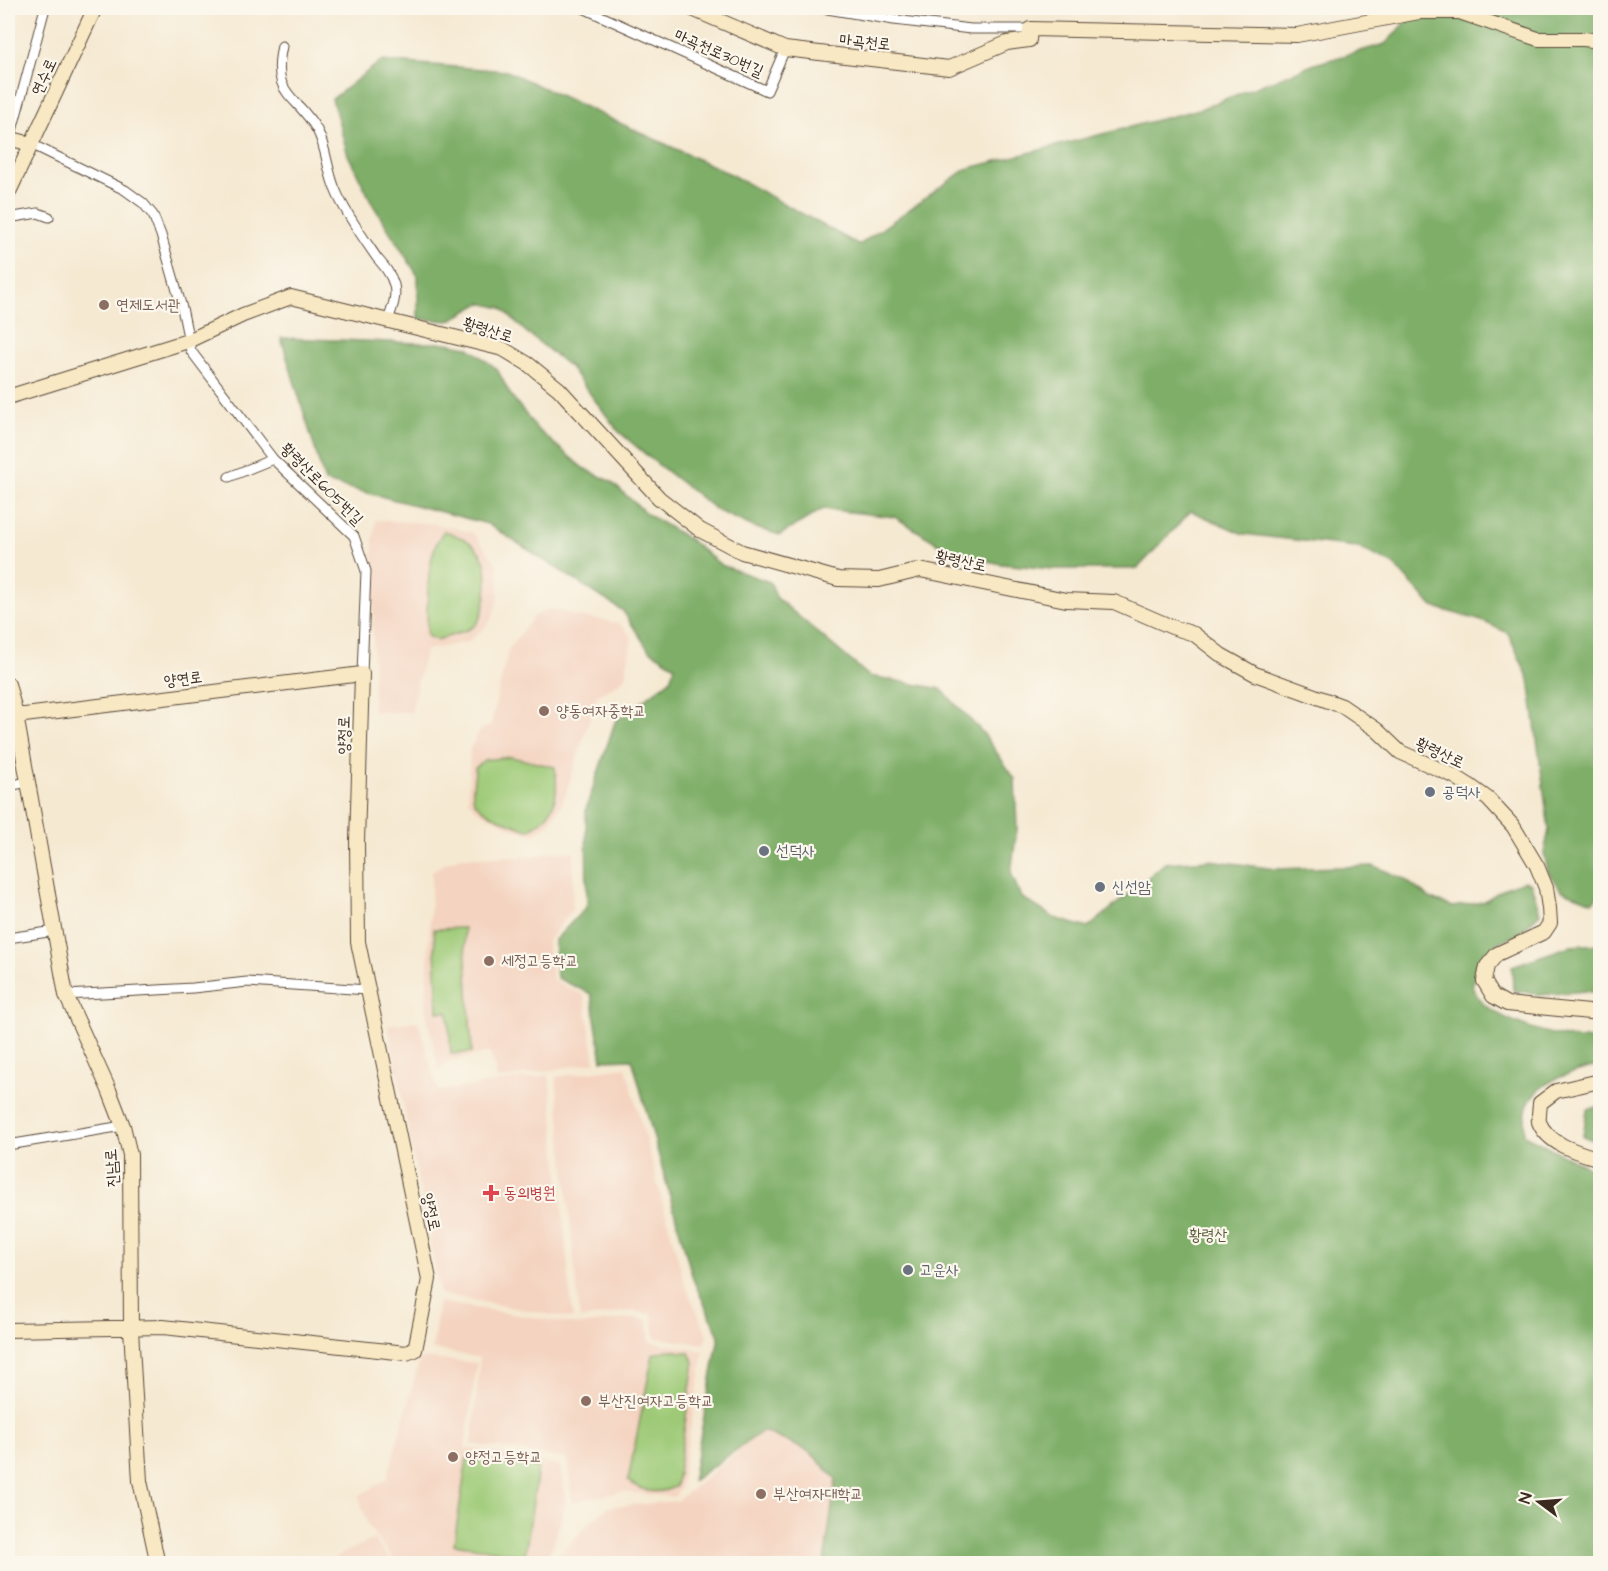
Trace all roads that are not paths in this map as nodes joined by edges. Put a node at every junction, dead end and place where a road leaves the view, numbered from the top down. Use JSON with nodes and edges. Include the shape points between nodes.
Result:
{"nodes":[{"id":1,"x":45,"y":8,"type":"edge"},
{"id":2,"x":95,"y":8,"type":"edge"},
{"id":3,"x":583,"y":8,"type":"edge"},
{"id":4,"x":690,"y":8,"type":"edge"},
{"id":5,"x":821,"y":8,"type":"edge"},
{"id":6,"x":1030,"y":29,"type":"junction"},
{"id":7,"x":1600,"y":41,"type":"edge"},
{"id":8,"x":282,"y":46,"type":"dead end"},
{"id":9,"x":785,"y":49,"type":"junction"},
{"id":10,"x":9,"y":138,"type":"edge"},
{"id":11,"x":31,"y":144,"type":"junction"},
{"id":12,"x":8,"y":193,"type":"edge"},
{"id":13,"x":49,"y":217,"type":"dead end"},
{"id":14,"x":8,"y":218,"type":"edge"},
{"id":15,"x":388,"y":320,"type":"junction"},
{"id":16,"x":188,"y":340,"type":"junction"},
{"id":17,"x":8,"y":397,"type":"edge"},
{"id":18,"x":273,"y":459,"type":"junction"},
{"id":19,"x":229,"y":477,"type":"dead end"},
{"id":20,"x":362,"y":674,"type":"junction"},
{"id":21,"x":8,"y":684,"type":"edge"},
{"id":22,"x":12,"y":716,"type":"edge"},
{"id":23,"x":28,"y":782,"type":"junction"},
{"id":24,"x":8,"y":786,"type":"edge"},
{"id":25,"x":55,"y":931,"type":"junction"},
{"id":26,"x":8,"y":938,"type":"edge"},
{"id":27,"x":368,"y":990,"type":"junction"},
{"id":28,"x":66,"y":995,"type":"junction"},
{"id":29,"x":1600,"y":1013,"type":"edge"},
{"id":30,"x":1600,"y":1081,"type":"edge"},
{"id":31,"x":123,"y":1126,"type":"junction"},
{"id":32,"x":8,"y":1145,"type":"edge"},
{"id":33,"x":1600,"y":1159,"type":"edge"},
{"id":34,"x":131,"y":1329,"type":"junction"},
{"id":35,"x":8,"y":1330,"type":"edge"},
{"id":36,"x":155,"y":1562,"type":"edge"}],
"edges":[{"from":1,"to":10,"type":"street"},
{"from":2,"to":11,"type":"street","name":"연수로"},
{"from":3,"to":9,"type":"street","name":"마곡천로30번길","via":[[767,91]]},
{"from":4,"to":9,"type":"street","name":"마곡천로"},
{"from":5,"to":6,"type":"street","via":[[971,29]]},
{"from":6,"to":7,"type":"street","via":[[1297,34],[1419,12],[1459,12],[1538,39]]},
{"from":6,"to":9,"type":"street","name":"마곡천로","via":[[1029,40],[1007,44],[949,68]]},
{"from":8,"to":15,"type":"street","via":[[278,63],[280,83],[318,132],[336,191],[391,275],[394,300]]},
{"from":10,"to":11,"type":"street"},
{"from":11,"to":12,"type":"street","name":"연수로"},
{"from":11,"to":16,"type":"street","name":"황령산로605번길","via":[[125,190],[146,206],[169,260]]},
{"from":13,"to":14,"type":"street","via":[[38,213]]},
{"from":15,"to":16,"type":"street","name":"황령산로","via":[[291,297]]},
{"from":15,"to":29,"type":"street","name":"황령산로","via":[[503,349],[528,364],[559,389],[659,498],[700,530],[742,552],[838,579],[879,580],[920,570],[1066,600],[1114,602],[1194,634],[1255,674],[1342,706],[1400,752],[1454,776],[1488,799],[1513,826],[1537,866],[1546,888],[1550,923],[1544,932],[1497,954],[1487,966],[1484,981],[1493,996],[1507,1005]]},
{"from":16,"to":17,"type":"street","name":"황령산로"},
{"from":16,"to":18,"type":"street","name":"황령산로605번길","via":[[191,351]]},
{"from":18,"to":19,"type":"street"},
{"from":18,"to":20,"type":"street","name":"황령산로605번길","via":[[354,536],[366,572]]},
{"from":20,"to":22,"type":"street","name":"양연로"},
{"from":20,"to":27,"type":"street","name":"양정로","via":[[358,942]]},
{"from":21,"to":22,"type":"street","name":"진남로"},
{"from":22,"to":23,"type":"street","name":"진남로"},
{"from":23,"to":24,"type":"street"},
{"from":23,"to":25,"type":"street","name":"진남로"},
{"from":25,"to":26,"type":"street"},
{"from":25,"to":28,"type":"street","name":"진남로"},
{"from":27,"to":28,"type":"street","via":[[247,982]]},
{"from":27,"to":34,"type":"street","name":"양정로","via":[[429,1279],[415,1350],[406,1353],[163,1328]]},
{"from":28,"to":31,"type":"street","name":"진남로"},
{"from":30,"to":33,"type":"street","via":[[1556,1091],[1540,1103],[1539,1120],[1548,1135],[1574,1151]]},
{"from":31,"to":32,"type":"street"},
{"from":31,"to":34,"type":"street","name":"진남로","via":[[130,1155]]},
{"from":34,"to":35,"type":"street","name":"양정로"},
{"from":34,"to":36,"type":"street","name":"진남로","via":[[140,1481]]}]}
